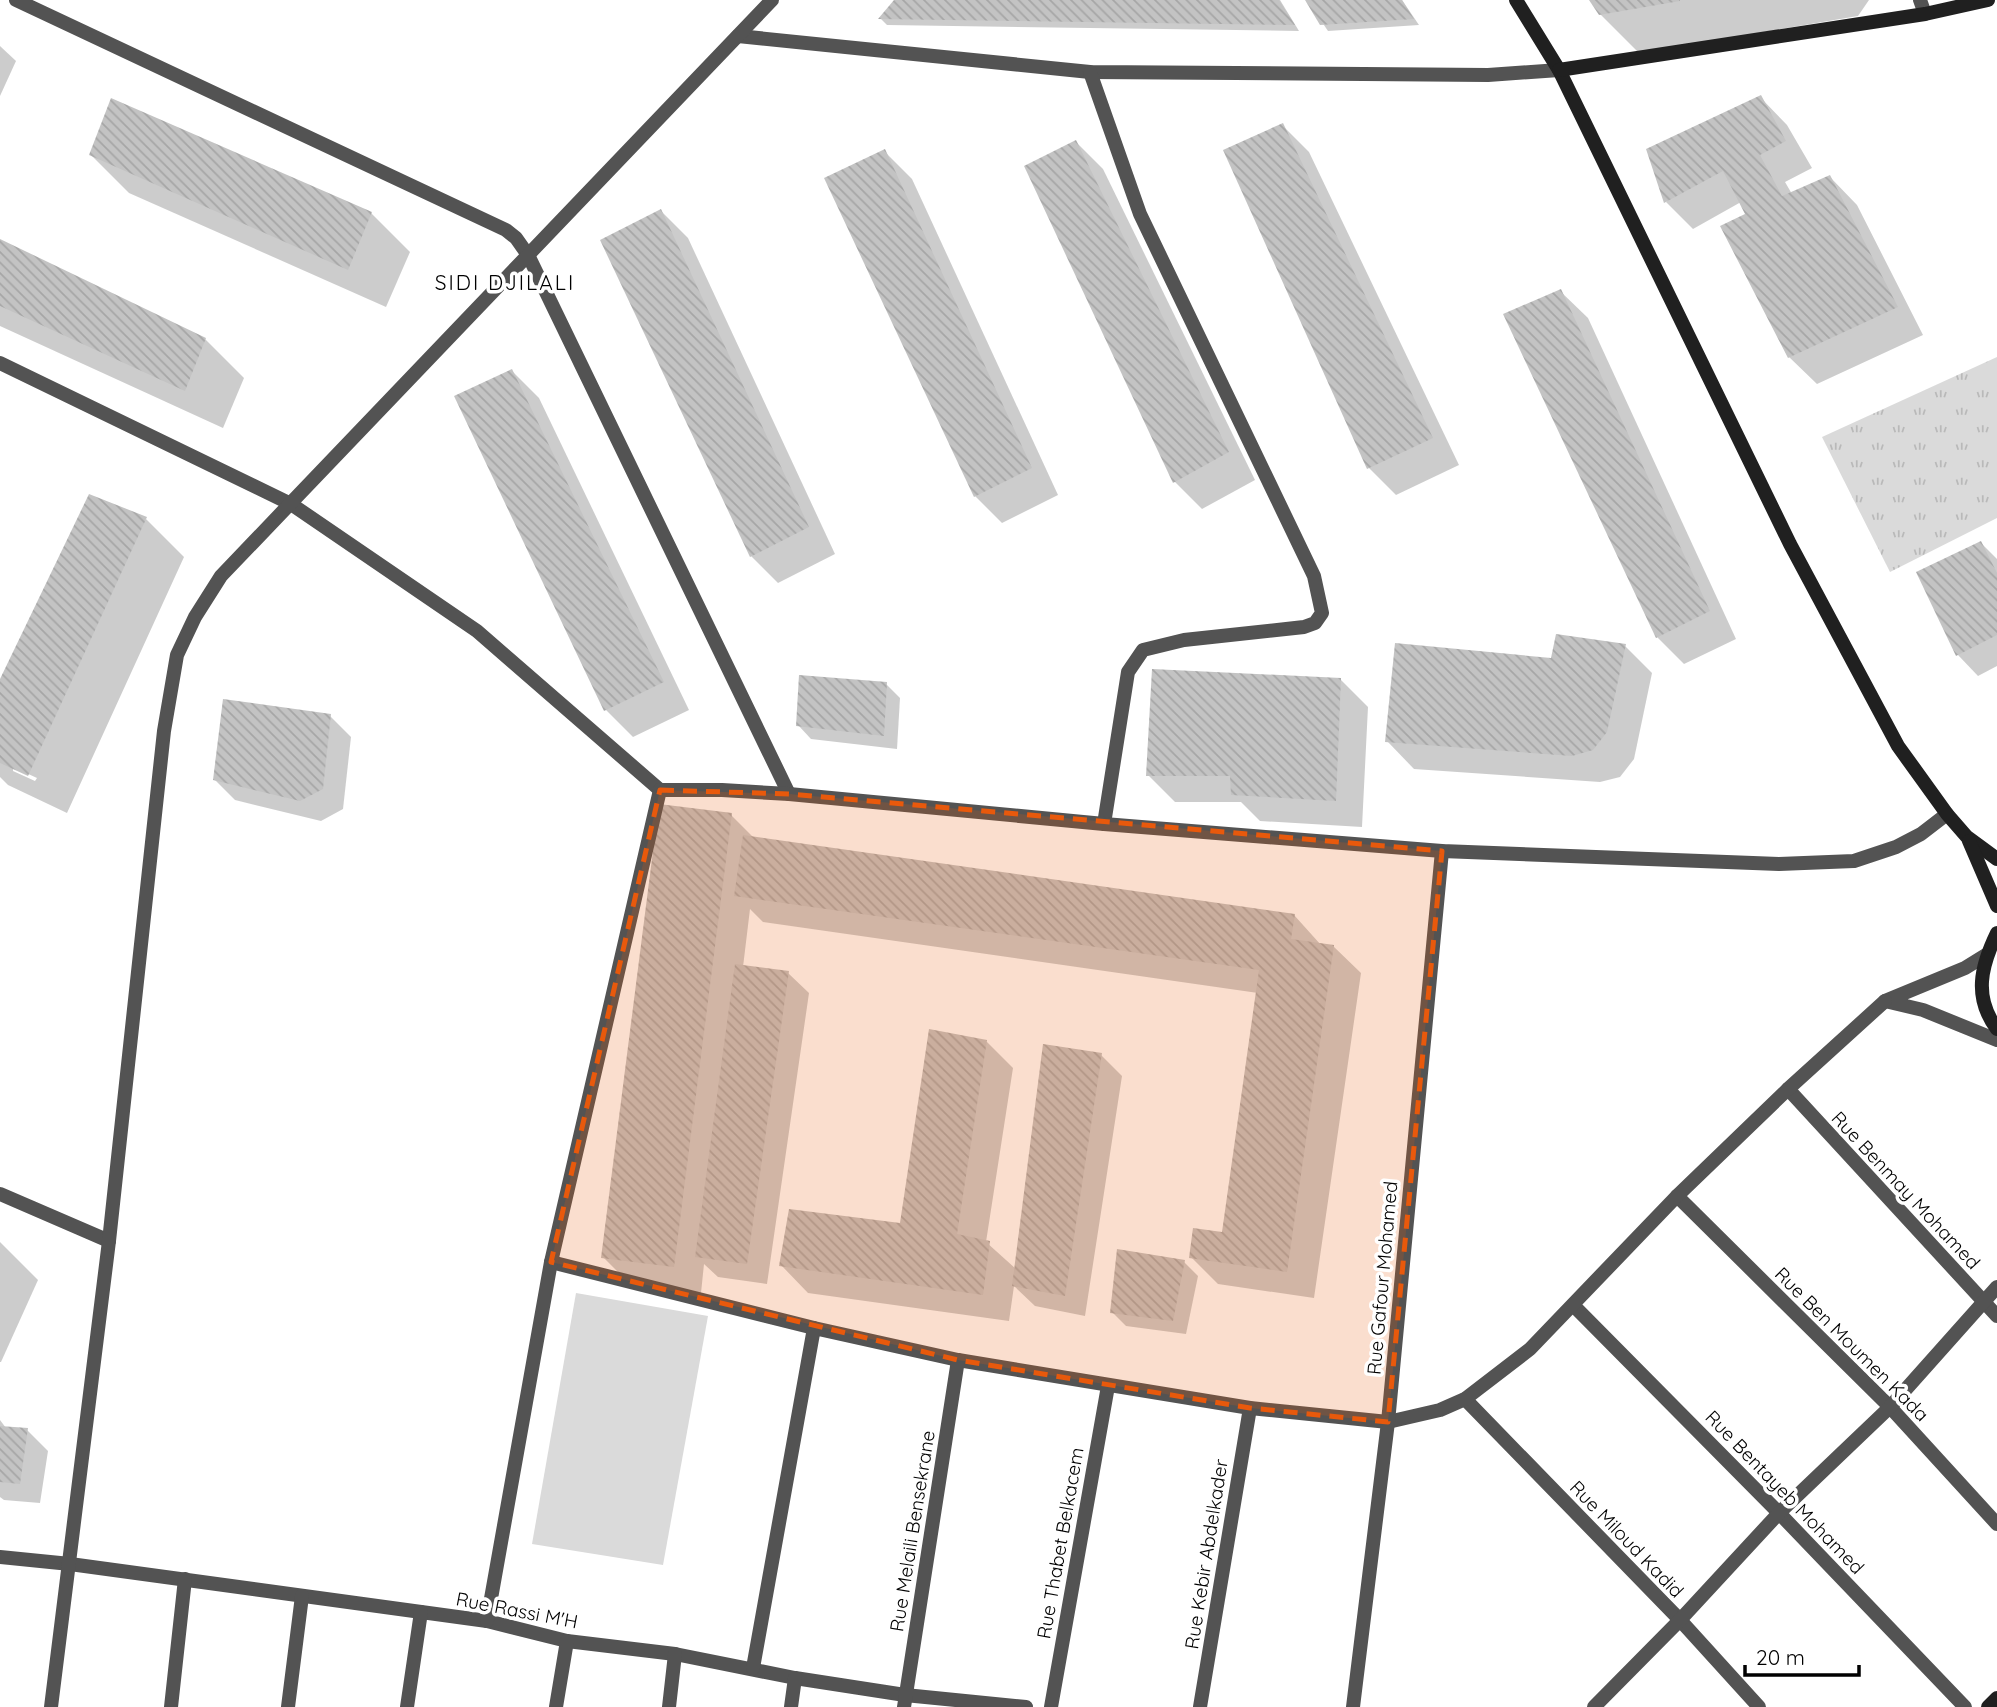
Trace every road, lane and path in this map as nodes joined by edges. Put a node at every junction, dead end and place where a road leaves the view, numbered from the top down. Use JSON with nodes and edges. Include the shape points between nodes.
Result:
{"nodes":[{"id":1,"x":16,"y":0,"type":"edge"},
{"id":2,"x":772,"y":0,"type":"edge"},
{"id":3,"x":1517,"y":0,"type":"edge"},
{"id":4,"x":1987,"y":0,"type":"edge"},
{"id":5,"x":1923,"y":7,"type":"edge"},
{"id":6,"x":738,"y":36,"type":"junction"},
{"id":7,"x":1559,"y":70,"type":"junction"},
{"id":8,"x":1090,"y":72,"type":"junction"},
{"id":9,"x":528,"y":255,"type":"junction"},
{"id":10,"x":0,"y":363,"type":"edge"},
{"id":11,"x":291,"y":504,"type":"junction"},
{"id":12,"x":660,"y":790,"type":"junction"},
{"id":13,"x":789,"y":794,"type":"junction"},
{"id":14,"x":1947,"y":814,"type":"junction"},
{"id":15,"x":1104,"y":824,"type":"junction"},
{"id":16,"x":1967,"y":837,"type":"junction"},
{"id":17,"x":1442,"y":852,"type":"junction"},
{"id":18,"x":1997,"y":859,"type":"edge"},
{"id":19,"x":1997,"y":906,"type":"edge"},
{"id":20,"x":1997,"y":933,"type":"edge"},
{"id":21,"x":1986,"y":955,"type":"junction"},
{"id":22,"x":1885,"y":1000,"type":"junction"},
{"id":23,"x":1997,"y":1029,"type":"edge"},
{"id":24,"x":1997,"y":1041,"type":"edge"},
{"id":25,"x":1788,"y":1089,"type":"junction"},
{"id":26,"x":0,"y":1194,"type":"edge"},
{"id":27,"x":1676,"y":1196,"type":"junction"},
{"id":28,"x":109,"y":1241,"type":"junction"},
{"id":29,"x":551,"y":1262,"type":"junction"},
{"id":30,"x":1997,"y":1287,"type":"edge"},
{"id":31,"x":1983,"y":1302,"type":"junction"},
{"id":32,"x":1574,"y":1306,"type":"junction"},
{"id":33,"x":1997,"y":1316,"type":"edge"},
{"id":34,"x":814,"y":1328,"type":"junction"},
{"id":35,"x":958,"y":1360,"type":"junction"},
{"id":36,"x":1108,"y":1386,"type":"junction"},
{"id":37,"x":1465,"y":1399,"type":"junction"},
{"id":38,"x":1890,"y":1407,"type":"junction"},
{"id":39,"x":1250,"y":1408,"type":"junction"},
{"id":40,"x":1388,"y":1422,"type":"junction"},
{"id":41,"x":1779,"y":1513,"type":"junction"},
{"id":42,"x":1997,"y":1524,"type":"edge"},
{"id":43,"x":0,"y":1557,"type":"edge"},
{"id":44,"x":70,"y":1563,"type":"junction"},
{"id":45,"x":184,"y":1579,"type":"junction"},
{"id":46,"x":302,"y":1596,"type":"junction"},
{"id":47,"x":421,"y":1612,"type":"junction"},
{"id":48,"x":1680,"y":1620,"type":"junction"},
{"id":49,"x":487,"y":1621,"type":"junction"},
{"id":50,"x":567,"y":1641,"type":"junction"},
{"id":51,"x":675,"y":1654,"type":"junction"},
{"id":52,"x":753,"y":1668,"type":"junction"},
{"id":53,"x":795,"y":1678,"type":"junction"},
{"id":54,"x":1997,"y":1698,"type":"edge"},
{"id":55,"x":904,"y":1701,"type":"edge"},
{"id":56,"x":51,"y":1707,"type":"edge"},
{"id":57,"x":171,"y":1707,"type":"edge"},
{"id":58,"x":288,"y":1707,"type":"edge"},
{"id":59,"x":407,"y":1707,"type":"edge"},
{"id":60,"x":556,"y":1707,"type":"edge"},
{"id":61,"x":669,"y":1707,"type":"edge"},
{"id":62,"x":791,"y":1707,"type":"edge"},
{"id":63,"x":1026,"y":1707,"type":"edge"},
{"id":64,"x":1051,"y":1707,"type":"edge"},
{"id":65,"x":1200,"y":1707,"type":"edge"},
{"id":66,"x":1353,"y":1707,"type":"edge"},
{"id":67,"x":1594,"y":1707,"type":"edge"},
{"id":68,"x":1759,"y":1707,"type":"edge"},
{"id":69,"x":1965,"y":1707,"type":"edge"},
{"id":70,"x":1988,"y":1707,"type":"edge"}],
"edges":[{"from":1,"to":9,"type":"street","via":[[506,230]]},
{"from":2,"to":6,"type":"street"},
{"from":3,"to":7,"type":"main road"},
{"from":4,"to":5,"type":"main road"},
{"from":5,"to":7,"type":"main road"},
{"from":6,"to":8,"type":"street"},
{"from":6,"to":9,"type":"street"},
{"from":7,"to":8,"type":"street","via":[[1488,75]]},
{"from":7,"to":14,"type":"main road","via":[[1790,544],[1898,746]]},
{"from":8,"to":15,"type":"street","via":[[1140,214],[1314,576],[1322,613],[1315,623],[1304,627],[1184,639],[1143,650],[1128,672]]},
{"from":9,"to":11,"type":"street"},
{"from":9,"to":13,"type":"street"},
{"from":10,"to":11,"type":"street"},
{"from":11,"to":12,"type":"street","via":[[477,631]]},
{"from":11,"to":28,"type":"street","via":[[221,576],[177,655],[164,731]]},
{"from":12,"to":13,"type":"street"},
{"from":12,"to":29,"type":"street"},
{"from":13,"to":15,"type":"street"},
{"from":14,"to":16,"type":"main road"},
{"from":14,"to":17,"type":"street","via":[[1921,835],[1854,861],[1779,864]]},
{"from":15,"to":17,"type":"street"},
{"from":16,"to":18,"type":"main road"},
{"from":16,"to":19,"type":"main road"},
{"from":17,"to":40,"type":"street","name":"Rue Gafour Mohamed"},
{"from":20,"to":21,"type":"main road"},
{"from":21,"to":22,"type":"street"},
{"from":21,"to":23,"type":"main road","via":[[1983,999]]},
{"from":22,"to":24,"type":"street","via":[[1923,1010]]},
{"from":22,"to":25,"type":"street"},
{"from":25,"to":27,"type":"street"},
{"from":25,"to":31,"type":"street","name":"Rue Benmay Mohamed"},
{"from":26,"to":28,"type":"street"},
{"from":27,"to":32,"type":"street"},
{"from":27,"to":38,"type":"street","name":"Rue Ben Moumen Kada"},
{"from":28,"to":44,"type":"street"},
{"from":29,"to":34,"type":"street"},
{"from":29,"to":49,"type":"street"},
{"from":30,"to":31,"type":"street"},
{"from":31,"to":33,"type":"street","name":"Rue Benmay Mohamed"},
{"from":31,"to":38,"type":"street"},
{"from":32,"to":37,"type":"street","via":[[1530,1349]]},
{"from":32,"to":41,"type":"street","name":"Rue Bentayeb Mohamed"},
{"from":34,"to":35,"type":"street"},
{"from":34,"to":52,"type":"street"},
{"from":35,"to":36,"type":"street"},
{"from":35,"to":55,"type":"street","name":"Rue Melaili Bensekrane"},
{"from":36,"to":39,"type":"street"},
{"from":36,"to":64,"type":"street","name":"Rue Thabet Belkacem"},
{"from":37,"to":40,"type":"street"},
{"from":37,"to":48,"type":"street","name":"Rue Miloud Kadid"},
{"from":38,"to":41,"type":"street"},
{"from":38,"to":42,"type":"street","name":"Rue Ben Moumen Kada"},
{"from":39,"to":40,"type":"street"},
{"from":39,"to":65,"type":"street","name":"Rue Kebir Abdelkader"},
{"from":40,"to":66,"type":"street","name":"Rue Gafour Mohamed"},
{"from":41,"to":48,"type":"street"},
{"from":41,"to":69,"type":"street","name":"Rue Bentayeb Mohamed"},
{"from":43,"to":44,"type":"street","name":"Rue Rassi M'H"},
{"from":44,"to":45,"type":"street","name":"Rue Rassi M'H"},
{"from":44,"to":56,"type":"street"},
{"from":45,"to":46,"type":"street","name":"Rue Rassi M'H"},
{"from":45,"to":57,"type":"street"},
{"from":46,"to":47,"type":"street","name":"Rue Rassi M'H"},
{"from":46,"to":58,"type":"street"},
{"from":47,"to":49,"type":"street","name":"Rue Rassi M'H"},
{"from":47,"to":59,"type":"street"},
{"from":48,"to":67,"type":"street"},
{"from":48,"to":68,"type":"street","name":"Rue Miloud Kadid"},
{"from":49,"to":50,"type":"street","name":"Rue Rassi M'H"},
{"from":50,"to":51,"type":"street","name":"Rue Rassi M'H"},
{"from":50,"to":60,"type":"street"},
{"from":51,"to":52,"type":"street","name":"Rue Rassi M'H"},
{"from":51,"to":61,"type":"street"},
{"from":52,"to":53,"type":"street","name":"Rue Rassi M'H"},
{"from":53,"to":55,"type":"street","name":"Rue Rassi M'H"},
{"from":53,"to":62,"type":"street"},
{"from":54,"to":70,"type":"main road"},
{"from":55,"to":63,"type":"street","name":"Rue Rassi M'H"}]}
